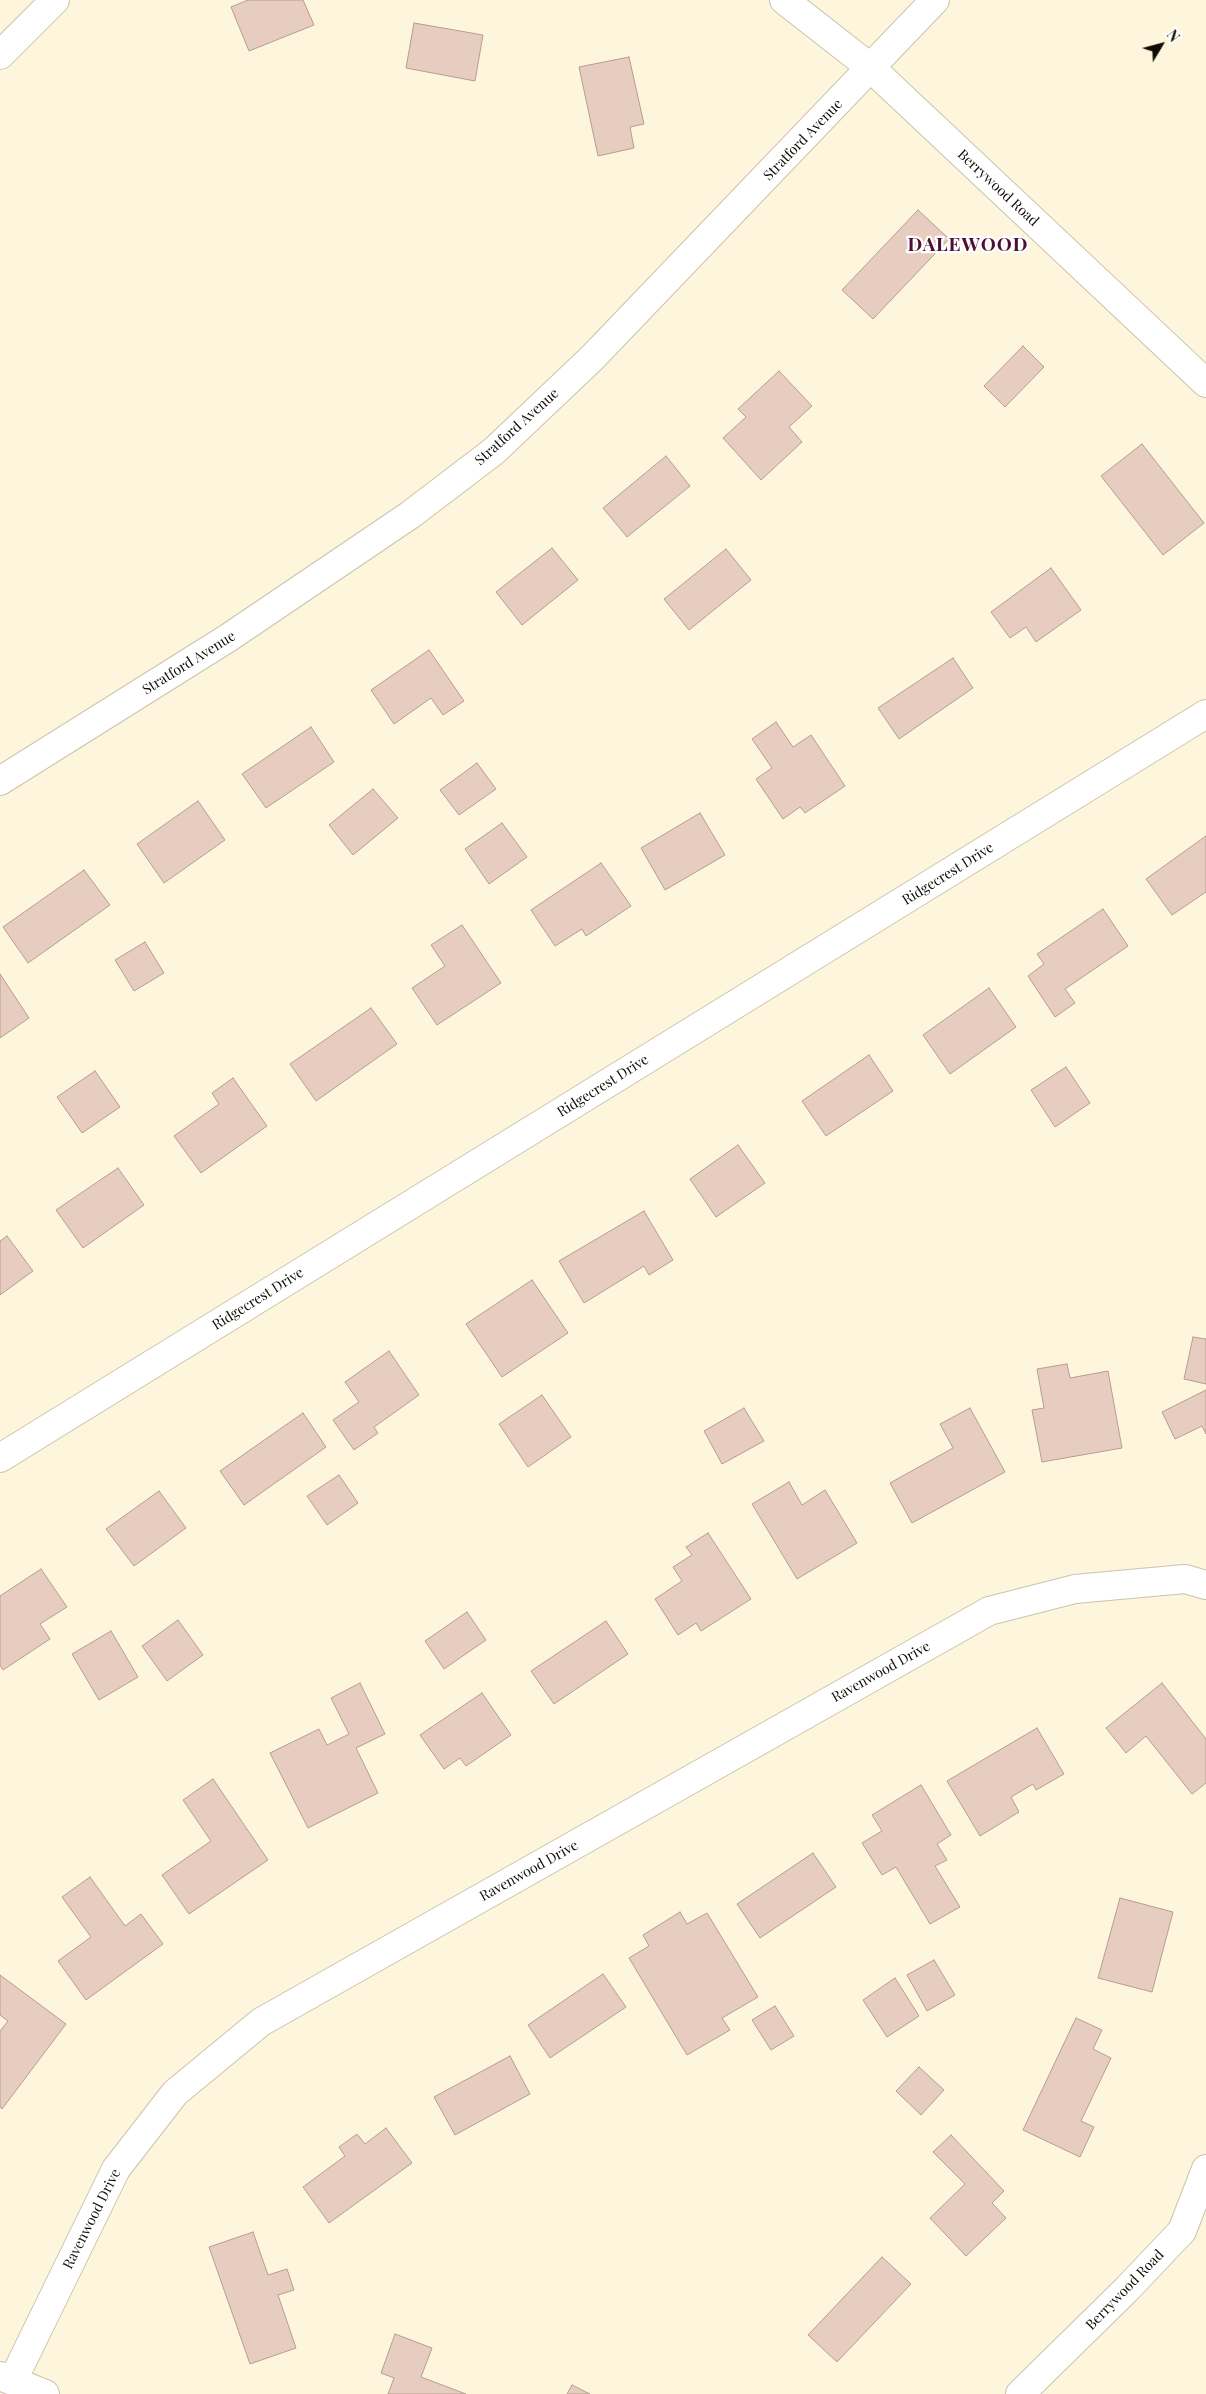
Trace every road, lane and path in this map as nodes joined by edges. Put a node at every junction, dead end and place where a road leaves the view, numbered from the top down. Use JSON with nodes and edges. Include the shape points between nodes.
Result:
{"nodes":[{"id":1,"x":55,"y":0,"type":"edge"},
{"id":2,"x":784,"y":0,"type":"edge"},
{"id":3,"x":935,"y":0,"type":"edge"},
{"id":4,"x":0,"y":55,"type":"edge"},
{"id":5,"x":871,"y":68,"type":"junction"},
{"id":6,"x":1206,"y":382,"type":"edge"},
{"id":7,"x":1206,"y":714,"type":"edge"},
{"id":8,"x":0,"y":781,"type":"edge"},
{"id":9,"x":0,"y":1458,"type":"edge"},
{"id":10,"x":1206,"y":1585,"type":"edge"},
{"id":11,"x":1206,"y":2169,"type":"edge"},
{"id":12,"x":6,"y":2378,"type":"edge"},
{"id":13,"x":45,"y":2394,"type":"edge"},
{"id":14,"x":1020,"y":2394,"type":"edge"}],
"edges":[{"from":1,"to":4,"type":"street"},
{"from":2,"to":5,"type":"street","name":"Berrywood Road"},
{"from":3,"to":5,"type":"street","name":"Stratford Avenue"},
{"from":5,"to":6,"type":"street","name":"Berrywood Road"},
{"from":5,"to":8,"type":"street","name":"Stratford Avenue","via":[[592,358],[494,451],[410,514],[228,638]]},
{"from":7,"to":9,"type":"street","name":"Ridgecrest Drive"},
{"from":10,"to":12,"type":"street","name":"Ravenwood Drive","via":[[1186,1579],[1075,1589],[989,1611],[261,2022],[176,2093],[116,2169]]},
{"from":11,"to":14,"type":"street","name":"Berrywood Road","via":[[1182,2231]]},
{"from":12,"to":13,"type":"street"}]}
